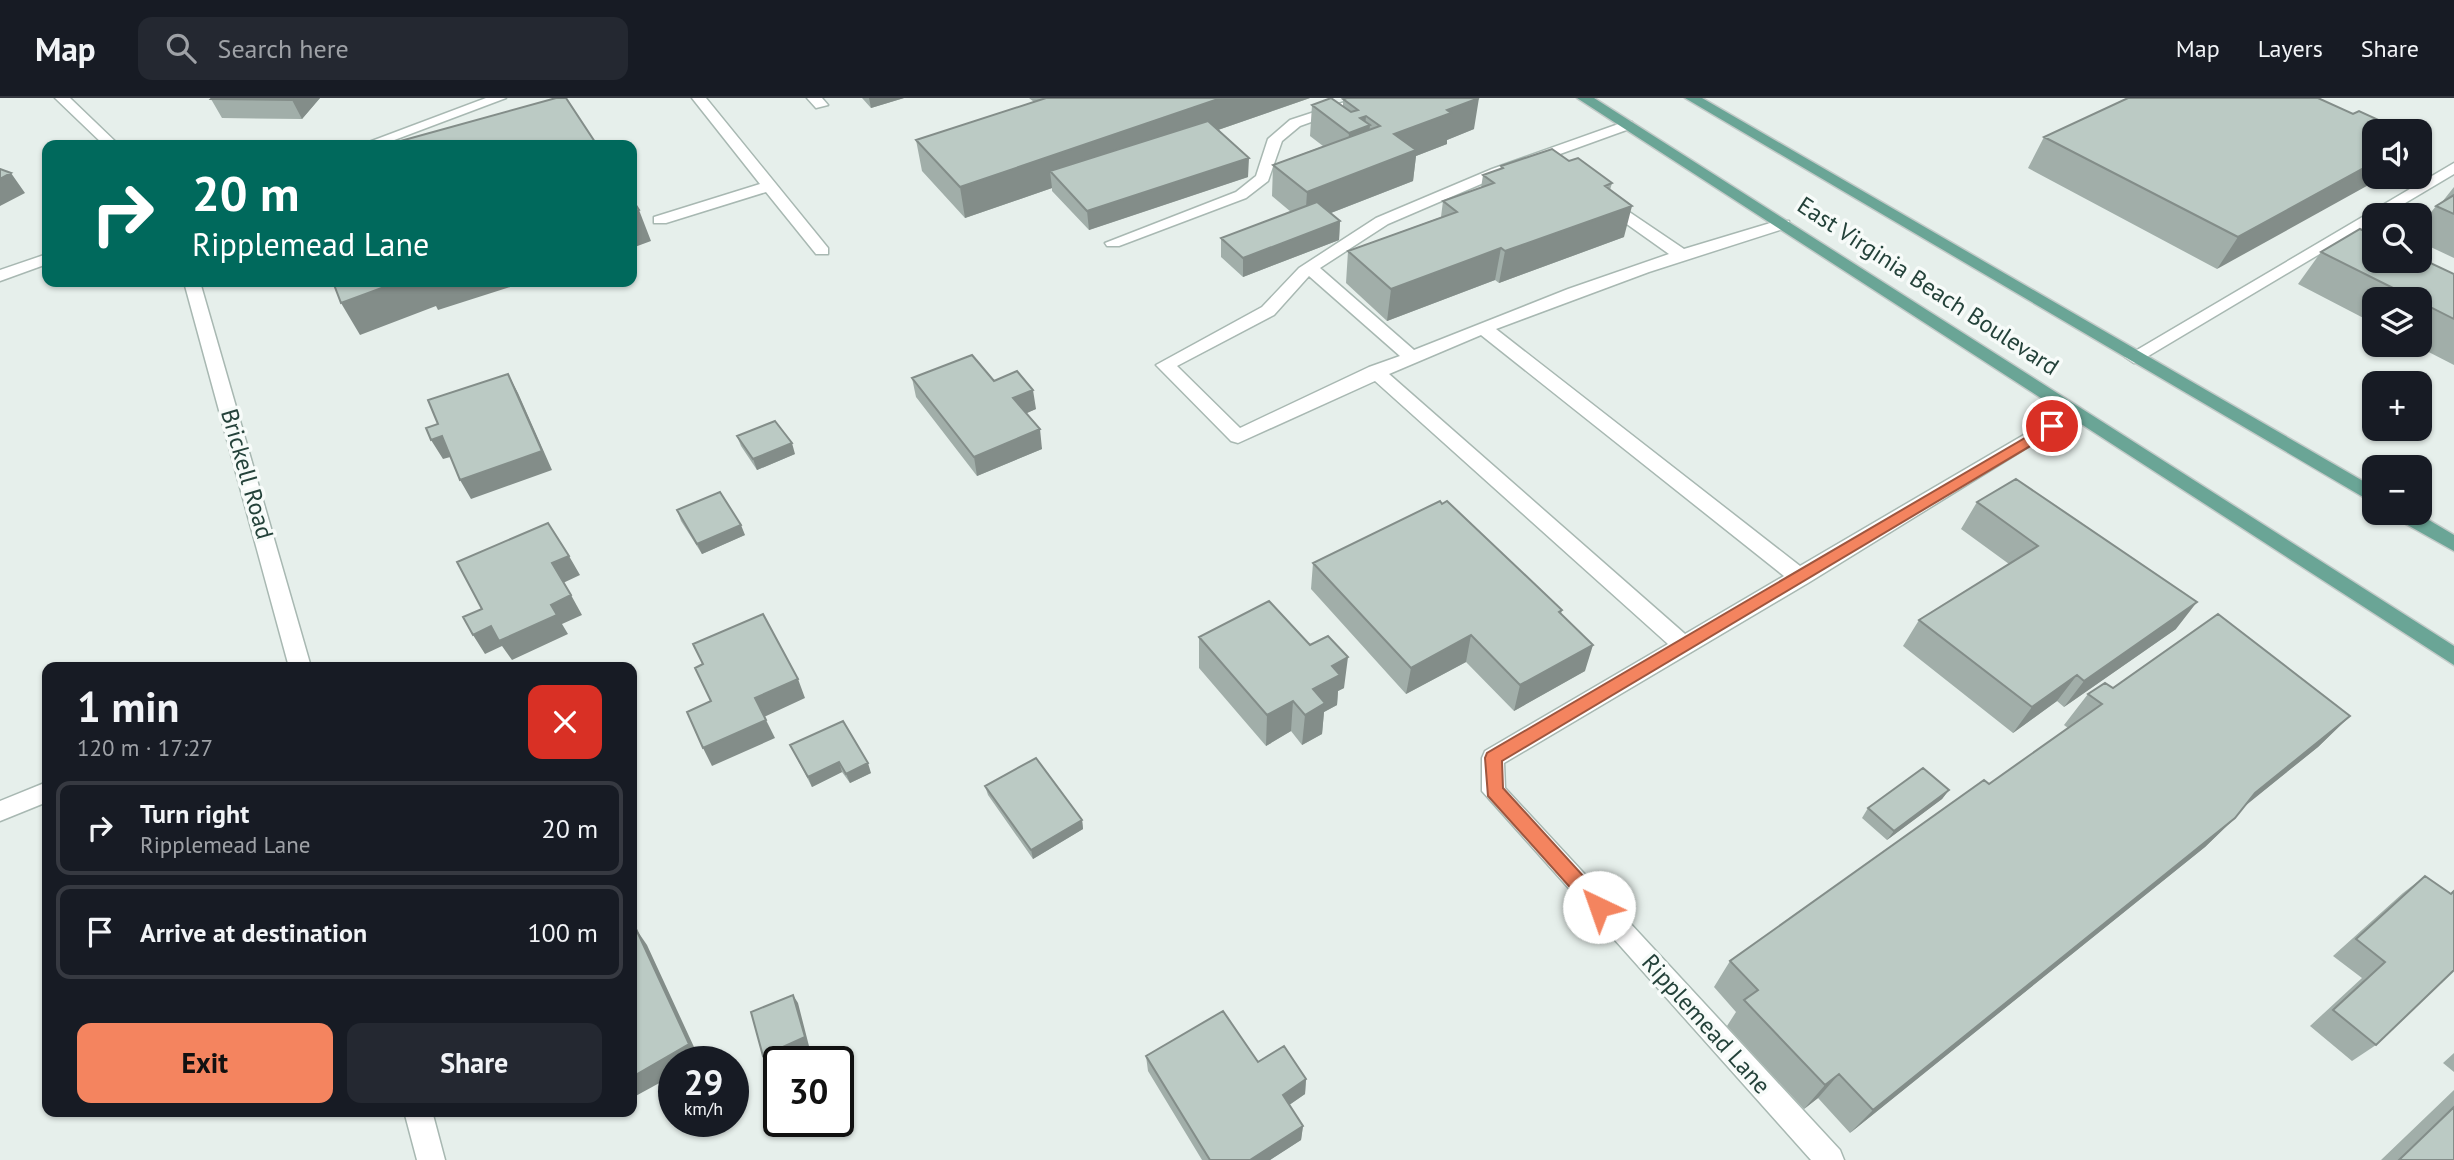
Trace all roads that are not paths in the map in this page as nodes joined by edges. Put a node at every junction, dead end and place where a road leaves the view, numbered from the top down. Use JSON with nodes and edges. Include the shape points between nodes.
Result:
{"nodes":[{"id":1,"x":62,"y":98,"type":"edge"},
{"id":2,"x":499,"y":98,"type":"edge"},
{"id":3,"x":699,"y":98,"type":"edge"},
{"id":4,"x":1371,"y":98,"type":"edge"},
{"id":5,"x":1584,"y":98,"type":"edge"},
{"id":6,"x":1692,"y":98,"type":"edge"},
{"id":7,"x":1627,"y":125,"type":"junction"},
{"id":8,"x":107,"y":140,"type":"edge"},
{"id":9,"x":382,"y":140,"type":"edge"},
{"id":10,"x":1540,"y":157,"type":"junction"},
{"id":11,"x":2454,"y":168,"type":"edge"},
{"id":12,"x":1562,"y":172,"type":"edge"},
{"id":13,"x":769,"y":186,"type":"junction"},
{"id":14,"x":1594,"y":194,"type":"edge"},
{"id":15,"x":660,"y":220,"type":"dead end"},
{"id":16,"x":1783,"y":224,"type":"junction"},
{"id":17,"x":1113,"y":243,"type":"dead end"},
{"id":18,"x":822,"y":251,"type":"dead end"},
{"id":19,"x":1681,"y":255,"type":"junction"},
{"id":20,"x":42,"y":261,"type":"edge"},
{"id":21,"x":1310,"y":268,"type":"junction"},
{"id":22,"x":0,"y":276,"type":"edge"},
{"id":23,"x":193,"y":287,"type":"edge"},
{"id":24,"x":1482,"y":328,"type":"junction"},
{"id":25,"x":1411,"y":357,"type":"junction"},
{"id":26,"x":2134,"y":357,"type":"junction"},
{"id":27,"x":1375,"y":371,"type":"junction"},
{"id":28,"x":2074,"y":413,"type":"junction"},
{"id":29,"x":2362,"y":489,"type":"edge"},
{"id":30,"x":2432,"y":523,"type":"edge"},
{"id":31,"x":2422,"y":525,"type":"edge"},
{"id":32,"x":2454,"y":533,"type":"edge"},
{"id":33,"x":2454,"y":544,"type":"edge"},
{"id":34,"x":1801,"y":578,"type":"junction"},
{"id":35,"x":1684,"y":646,"type":"junction"},
{"id":36,"x":2454,"y":657,"type":"edge"},
{"id":37,"x":299,"y":662,"type":"edge"},
{"id":38,"x":42,"y":794,"type":"edge"},
{"id":39,"x":0,"y":811,"type":"edge"},
{"id":40,"x":420,"y":1117,"type":"edge"},
{"id":41,"x":431,"y":1160,"type":"edge"},
{"id":42,"x":1830,"y":1160,"type":"edge"}],
"edges":[{"from":1,"to":8,"type":"street"},
{"from":2,"to":9,"type":"street"},
{"from":3,"to":13,"type":"street"},
{"from":4,"to":17,"type":"street","via":[[1295,123],[1275,139],[1263,178],[1241,195]]},
{"from":5,"to":7,"type":"main road","name":"East Virginia Beach Boulevard"},
{"from":6,"to":26,"type":"main road","name":"East Virginia Beach Boulevard"},
{"from":7,"to":10,"type":"street"},
{"from":7,"to":16,"type":"main road","name":"East Virginia Beach Boulevard"},
{"from":10,"to":12,"type":"street"},
{"from":10,"to":21,"type":"street","via":[[1382,220]]},
{"from":11,"to":26,"type":"street"},
{"from":13,"to":15,"type":"street"},
{"from":13,"to":18,"type":"street"},
{"from":14,"to":19,"type":"street"},
{"from":16,"to":19,"type":"street"},
{"from":16,"to":28,"type":"main road","name":"East Virginia Beach Boulevard"},
{"from":19,"to":24,"type":"street"},
{"from":20,"to":22,"type":"street"},
{"from":21,"to":25,"type":"street"},
{"from":21,"to":27,"type":"street","via":[[1268,311],[1165,365],[1238,437]]},
{"from":23,"to":37,"type":"street","name":"Brickell Road"},
{"from":24,"to":25,"type":"street"},
{"from":24,"to":34,"type":"street"},
{"from":25,"to":27,"type":"street"},
{"from":26,"to":29,"type":"main road","name":"East Virginia Beach Boulevard"},
{"from":27,"to":35,"type":"street"},
{"from":28,"to":34,"type":"street","name":"Ripplemead Lane"},
{"from":28,"to":36,"type":"main road","name":"East Virginia Beach Boulevard"},
{"from":30,"to":32,"type":"main road"},
{"from":31,"to":33,"type":"main road"},
{"from":34,"to":35,"type":"street","name":"Ripplemead Lane"},
{"from":35,"to":42,"type":"street","name":"Ripplemead Lane","via":[[1493,758],[1494,791]]},
{"from":38,"to":39,"type":"street"},
{"from":40,"to":41,"type":"street"}]}
